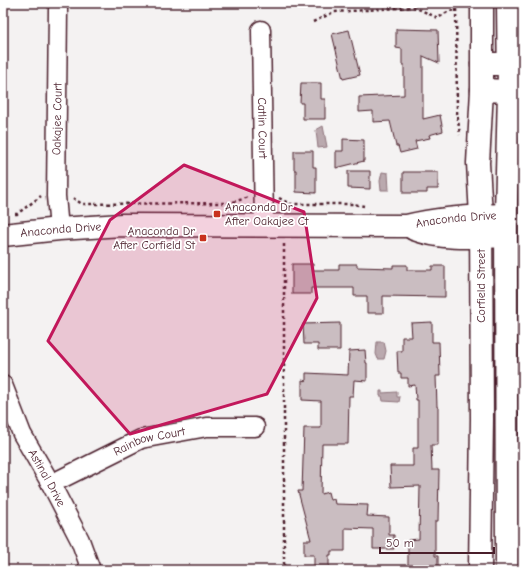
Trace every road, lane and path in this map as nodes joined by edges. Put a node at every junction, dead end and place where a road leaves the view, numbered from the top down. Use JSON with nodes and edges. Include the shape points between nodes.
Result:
{"nodes":[{"id":1,"x":456,"y":3,"type":"edge"},
{"id":2,"x":482,"y":3,"type":"edge"},
{"id":3,"x":508,"y":3,"type":"edge"},
{"id":4,"x":58,"y":9,"type":"dead end"},
{"id":5,"x":456,"y":10,"type":"junction"},
{"id":6,"x":313,"y":22,"type":"dead end"},
{"id":7,"x":261,"y":30,"type":"dead end"},
{"id":8,"x":482,"y":64,"type":"junction"},
{"id":9,"x":515,"y":66,"type":"edge"},
{"id":10,"x":482,"y":90,"type":"junction"},
{"id":11,"x":516,"y":90,"type":"edge"},
{"id":12,"x":461,"y":141,"type":"dead end"},
{"id":13,"x":56,"y":196,"type":"junction"},
{"id":14,"x":264,"y":196,"type":"junction"},
{"id":15,"x":367,"y":206,"type":"dead end"},
{"id":16,"x":10,"y":214,"type":"dead end"},
{"id":17,"x":274,"y":225,"type":"junction"},
{"id":18,"x":506,"y":226,"type":"junction"},
{"id":19,"x":481,"y":227,"type":"junction"},
{"id":20,"x":59,"y":229,"type":"junction"},
{"id":21,"x":3,"y":235,"type":"edge"},
{"id":22,"x":3,"y":385,"type":"edge"},
{"id":23,"x":255,"y":426,"type":"dead end"},
{"id":24,"x":51,"y":484,"type":"junction"},
{"id":25,"x":91,"y":570,"type":"edge"},
{"id":26,"x":284,"y":570,"type":"edge"},
{"id":27,"x":480,"y":570,"type":"edge"},
{"id":28,"x":507,"y":570,"type":"edge"}],
"edges":[{"from":1,"to":5,"type":"path"},
{"from":2,"to":8,"type":"main road","name":"Corfield Street"},
{"from":3,"to":9,"type":"main road"},
{"from":4,"to":13,"type":"street","name":"Oakajee Court"},
{"from":5,"to":6,"type":"path","via":[[438,18],[414,7],[334,12]]},
{"from":5,"to":12,"type":"path","via":[[457,112]]},
{"from":7,"to":14,"type":"street","name":"Catlin Court"},
{"from":8,"to":9,"type":"main road"},
{"from":8,"to":10,"type":"main road","name":"Corfield Street"},
{"from":9,"to":11,"type":"main road"},
{"from":10,"to":11,"type":"main road"},
{"from":10,"to":19,"type":"main road","name":"Corfield Street","via":[[478,163]]},
{"from":11,"to":18,"type":"main road"},
{"from":13,"to":14,"type":"path","via":[[69,196],[82,204],[230,203],[254,195]]},
{"from":13,"to":16,"type":"path","via":[[42,195],[17,214]]},
{"from":13,"to":20,"type":"street","name":"Oakajee Court"},
{"from":14,"to":15,"type":"path","via":[[275,196],[290,204]]},
{"from":14,"to":17,"type":"street","name":"Catlin Court"},
{"from":17,"to":19,"type":"main road","name":"Anaconda Drive","via":[[407,226],[424,222]]},
{"from":17,"to":20,"type":"main road","name":"Anaconda Drive","via":[[122,225]]},
{"from":17,"to":26,"type":"path"},
{"from":18,"to":19,"type":"main road","name":"Anaconda Drive"},
{"from":18,"to":28,"type":"main road"},
{"from":19,"to":27,"type":"main road","name":"Corfield Street"},
{"from":20,"to":21,"type":"main road","name":"Anaconda Drive"},
{"from":22,"to":24,"type":"street","name":"Astinal Drive","via":[[22,434]]},
{"from":23,"to":24,"type":"street","name":"Rainbow Court","via":[[207,427],[141,439]]},
{"from":24,"to":25,"type":"street","name":"Astinal Drive","via":[[80,540]]}]}
